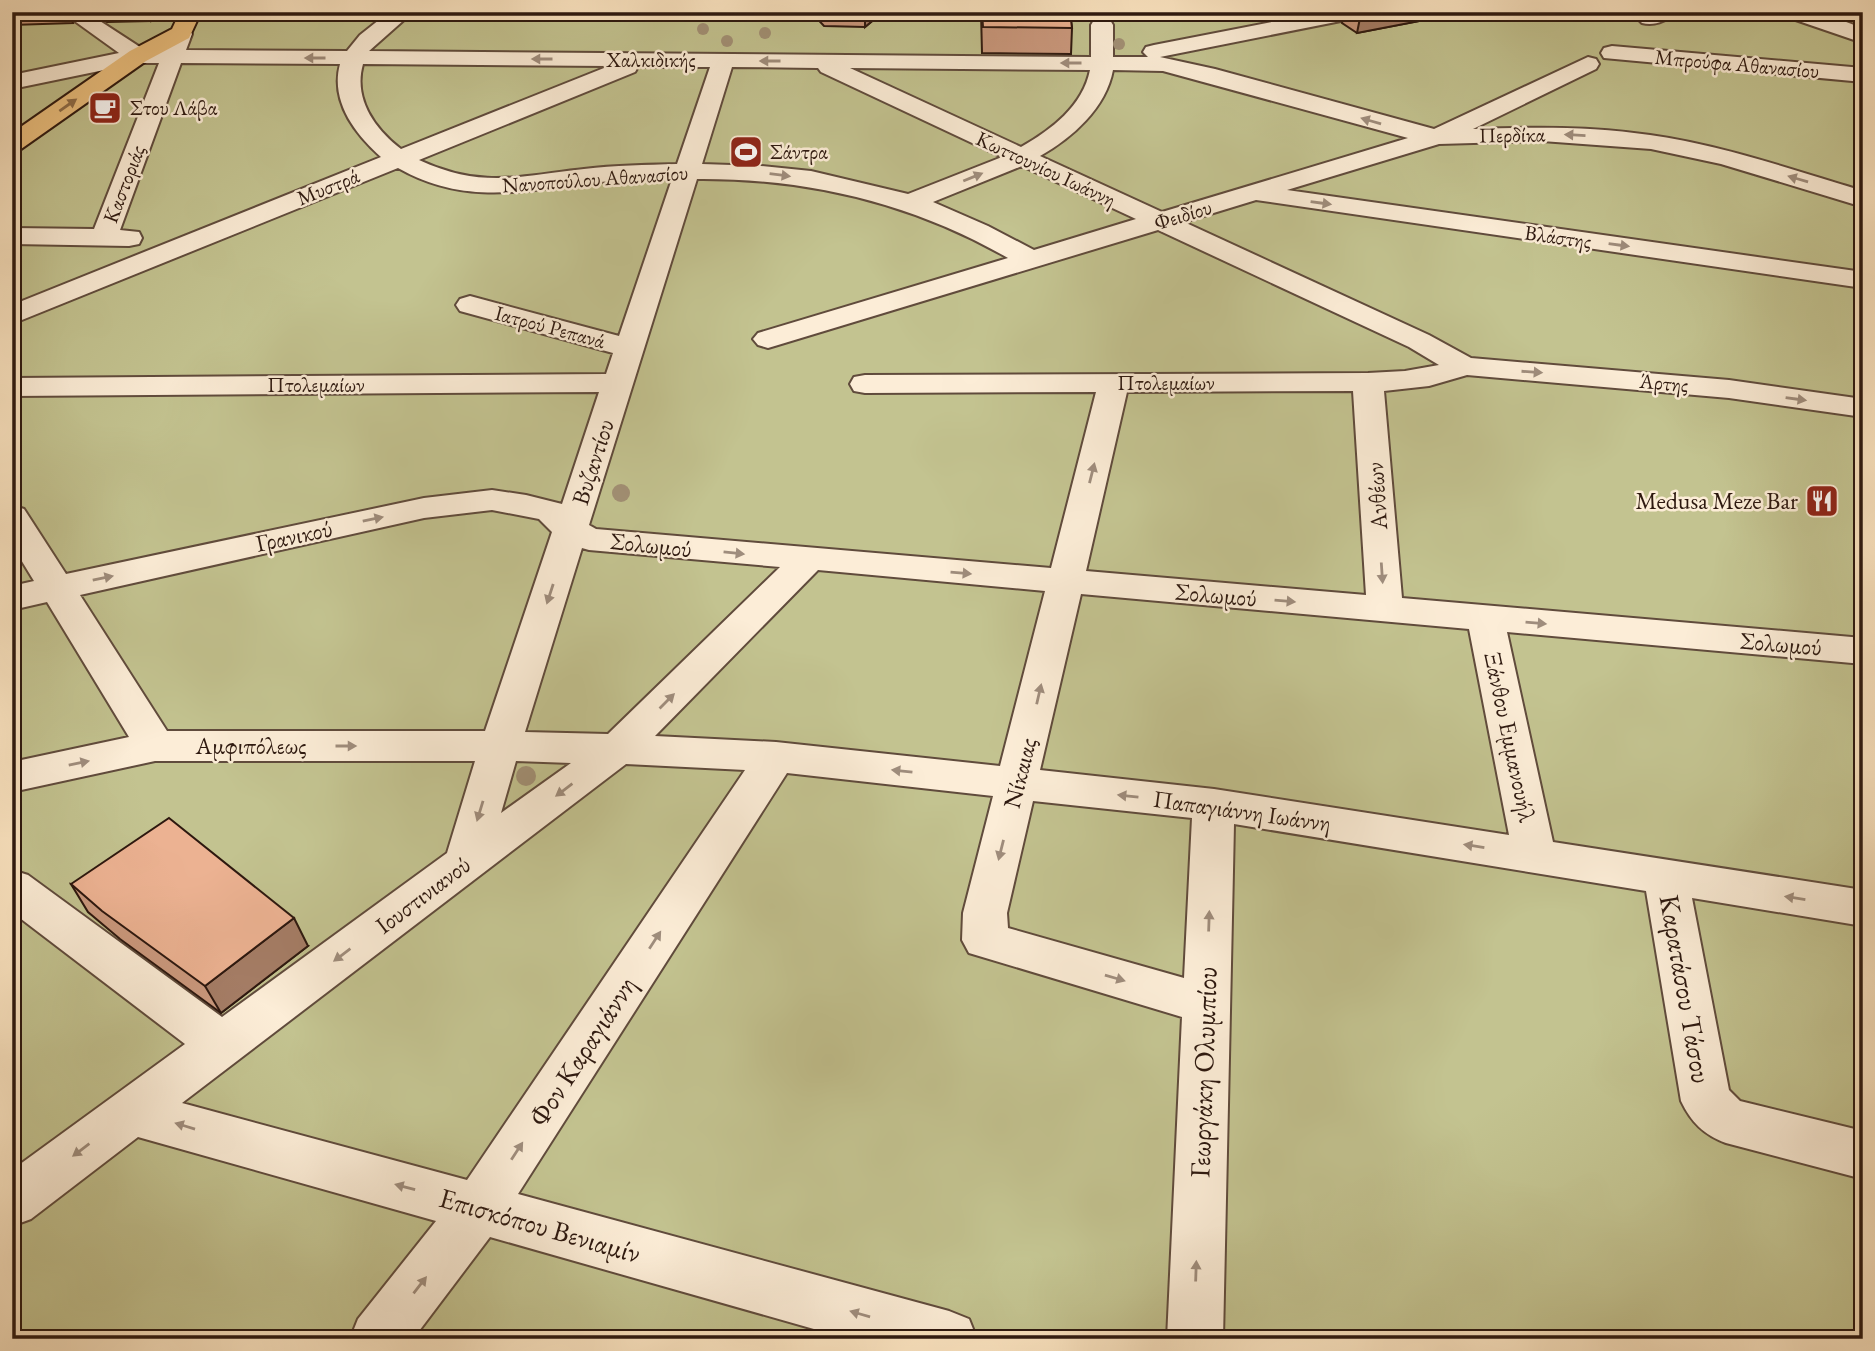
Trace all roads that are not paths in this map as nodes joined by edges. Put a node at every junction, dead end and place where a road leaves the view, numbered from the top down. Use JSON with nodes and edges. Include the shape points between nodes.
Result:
{"nodes":[{"id":1,"x":72,"y":12,"type":"edge"},
{"id":2,"x":403,"y":12,"type":"edge"},
{"id":3,"x":1356,"y":12,"type":"edge"},
{"id":4,"x":1804,"y":14,"type":"edge"},
{"id":5,"x":1323,"y":15,"type":"edge"},
{"id":6,"x":186,"y":23,"type":"edge"},
{"id":7,"x":1102,"y":23,"type":"edge"},
{"id":8,"x":1863,"y":37,"type":"edge"},
{"id":9,"x":1152,"y":53,"type":"junction"},
{"id":10,"x":1612,"y":53,"type":"dead end"},
{"id":11,"x":138,"y":56,"type":"junction"},
{"id":12,"x":172,"y":57,"type":"junction"},
{"id":13,"x":351,"y":58,"type":"junction"},
{"id":14,"x":643,"y":60,"type":"junction"},
{"id":15,"x":723,"y":60,"type":"junction"},
{"id":16,"x":818,"y":61,"type":"junction"},
{"id":17,"x":1102,"y":63,"type":"junction"},
{"id":18,"x":1588,"y":64,"type":"dead end"},
{"id":19,"x":1863,"y":75,"type":"edge"},
{"id":20,"x":12,"y":82,"type":"edge"},
{"id":21,"x":1437,"y":136,"type":"junction"},
{"id":22,"x":12,"y":144,"type":"edge"},
{"id":23,"x":1022,"y":157,"type":"junction"},
{"id":24,"x":397,"y":159,"type":"junction"},
{"id":25,"x":687,"y":171,"type":"junction"},
{"id":26,"x":1254,"y":193,"type":"junction"},
{"id":27,"x":1863,"y":199,"type":"edge"},
{"id":28,"x":910,"y":202,"type":"junction"},
{"id":29,"x":1160,"y":222,"type":"junction"},
{"id":30,"x":12,"y":236,"type":"edge"},
{"id":31,"x":104,"y":238,"type":"junction"},
{"id":32,"x":198,"y":240,"type":"junction"},
{"id":33,"x":1032,"y":260,"type":"junction"},
{"id":34,"x":1863,"y":280,"type":"edge"},
{"id":35,"x":470,"y":305,"type":"dead end"},
{"id":36,"x":12,"y":315,"type":"edge"},
{"id":37,"x":768,"y":338,"type":"dead end"},
{"id":38,"x":630,"y":348,"type":"junction"},
{"id":39,"x":1464,"y":366,"type":"junction"},
{"id":40,"x":1368,"y":382,"type":"junction"},
{"id":41,"x":619,"y":383,"type":"junction"},
{"id":42,"x":1114,"y":383,"type":"junction"},
{"id":43,"x":865,"y":384,"type":"dead end"},
{"id":44,"x":12,"y":387,"type":"edge"},
{"id":45,"x":1863,"y":408,"type":"edge"},
{"id":46,"x":12,"y":516,"type":"edge"},
{"id":47,"x":571,"y":530,"type":"junction"},
{"id":48,"x":808,"y":560,"type":"junction"},
{"id":49,"x":1066,"y":583,"type":"junction"},
{"id":50,"x":57,"y":588,"type":"junction"},
{"id":51,"x":12,"y":598,"type":"edge"},
{"id":52,"x":1385,"y":610,"type":"junction"},
{"id":53,"x":1485,"y":618,"type":"junction"},
{"id":54,"x":1863,"y":651,"type":"edge"},
{"id":55,"x":155,"y":746,"type":"junction"},
{"id":56,"x":500,"y":746,"type":"junction"},
{"id":57,"x":618,"y":749,"type":"junction"},
{"id":58,"x":775,"y":757,"type":"junction"},
{"id":59,"x":12,"y":777,"type":"edge"},
{"id":60,"x":1018,"y":784,"type":"junction"},
{"id":61,"x":1214,"y":805,"type":"junction"},
{"id":62,"x":1535,"y":856,"type":"junction"},
{"id":63,"x":464,"y":864,"type":"junction"},
{"id":64,"x":1666,"y":877,"type":"junction"},
{"id":65,"x":12,"y":887,"type":"edge"},
{"id":66,"x":1863,"y":908,"type":"edge"},
{"id":67,"x":1206,"y":1004,"type":"junction"},
{"id":68,"x":222,"y":1045,"type":"junction"},
{"id":69,"x":131,"y":1112,"type":"junction"},
{"id":70,"x":1863,"y":1155,"type":"edge"},
{"id":71,"x":12,"y":1201,"type":"edge"},
{"id":72,"x":479,"y":1208,"type":"junction"},
{"id":73,"x":378,"y":1339,"type":"edge"},
{"id":74,"x":949,"y":1339,"type":"edge"},
{"id":75,"x":1195,"y":1339,"type":"edge"}],
"edges":[{"from":1,"to":11,"type":"street"},
{"from":2,"to":13,"type":"street"},
{"from":3,"to":5,"type":"street"},
{"from":4,"to":8,"type":"street"},
{"from":5,"to":9,"type":"street"},
{"from":6,"to":11,"type":"main road"},
{"from":6,"to":12,"type":"street","name":"Καστοριάς"},
{"from":7,"to":17,"type":"street"},
{"from":9,"to":17,"type":"street","name":"Χαλκιδικής"},
{"from":21,"to":9,"type":"street","name":"Περδίκα","one_way":true,"via":[[1207,74]]},
{"from":10,"to":19,"type":"street","name":"Μπρούφα Αθανασίου"},
{"from":11,"to":12,"type":"street","name":"Χαλκιδικής"},
{"from":11,"to":20,"type":"street","name":"Χαλκιδικής"},
{"from":22,"to":11,"type":"main road","one_way":true},
{"from":13,"to":12,"type":"street","name":"Χαλκιδικής","one_way":true},
{"from":12,"to":31,"type":"street","name":"Καστοριάς"},
{"from":14,"to":13,"type":"street","name":"Χαλκιδικής","one_way":true},
{"from":13,"to":24,"type":"street","via":[[349,89],[358,117]]},
{"from":14,"to":15,"type":"street","name":"Χαλκιδικής"},
{"from":14,"to":24,"type":"street","name":"Μυστρά"},
{"from":16,"to":15,"type":"street","name":"Χαλκιδικής","one_way":true},
{"from":15,"to":25,"type":"street","name":"Βυζαντίου"},
{"from":17,"to":16,"type":"street","name":"Χαλκιδικής","one_way":true},
{"from":16,"to":23,"type":"street","name":"Κωττουνίου Ιωάννη"},
{"from":17,"to":23,"type":"street","via":[[1098,83],[1079,114]]},
{"from":18,"to":21,"type":"street","name":"Φειδίου"},
{"from":21,"to":26,"type":"street","name":"Φειδίου"},
{"from":27,"to":21,"type":"street","name":"Περδίκα","one_way":true,"via":[[1726,158],[1625,139],[1517,133]]},
{"from":28,"to":23,"type":"street","one_way":true},
{"from":23,"to":29,"type":"street","name":"Κωττουνίου Ιωάννη"},
{"from":24,"to":25,"type":"street","name":"Νανοπούλου Αθανασίου","via":[[456,183],[490,187],[596,174]]},
{"from":24,"to":32,"type":"street","name":"Μυστρά"},
{"from":25,"to":28,"type":"street","name":"Νανοπούλου Αθανασίου","one_way":true,"via":[[812,179]]},
{"from":25,"to":38,"type":"street","name":"Βυζαντίου"},
{"from":26,"to":29,"type":"street","name":"Φειδίου"},
{"from":26,"to":34,"type":"street","name":"Βλάστης","one_way":true},
{"from":28,"to":33,"type":"street","name":"Νανοπούλου Αθανασίου","via":[[984,231]]},
{"from":29,"to":33,"type":"street","name":"Φειδίου"},
{"from":29,"to":39,"type":"street","name":"Κωττουνίου Ιωάννη"},
{"from":30,"to":31,"type":"street"},
{"from":31,"to":32,"type":"street"},
{"from":32,"to":36,"type":"street","name":"Μυστρά"},
{"from":33,"to":37,"type":"street","name":"Φειδίου"},
{"from":35,"to":38,"type":"street","name":"Ιατρού Ρεπανά"},
{"from":38,"to":41,"type":"street","name":"Βυζαντίου"},
{"from":39,"to":40,"type":"street","name":"Πτολεμαίων","via":[[1412,380]]},
{"from":39,"to":45,"type":"street","name":"Άρτης","one_way":true,"via":[[1729,389]]},
{"from":40,"to":42,"type":"street","name":"Πτολεμαίων"},
{"from":40,"to":52,"type":"street","name":"Ανθέων","one_way":true},
{"from":41,"to":44,"type":"street","name":"Πτολεμαίων"},
{"from":41,"to":47,"type":"street","name":"Βυζαντίου"},
{"from":42,"to":43,"type":"street","name":"Πτολεμαίων"},
{"from":49,"to":42,"type":"street","name":"Νίκαιας","one_way":true},
{"from":46,"to":50,"type":"street"},
{"from":47,"to":48,"type":"street","name":"Σολωμού","one_way":true,"via":[[589,539]]},
{"from":50,"to":47,"type":"street","name":"Γρανικού","one_way":true,"via":[[424,508],[492,500],[551,512]]},
{"from":47,"to":56,"type":"street","name":"Βυζαντίου","one_way":true},
{"from":48,"to":49,"type":"street","name":"Σολωμού","one_way":true},
{"from":57,"to":48,"type":"street","name":"Ιουστινιανού","one_way":true},
{"from":49,"to":52,"type":"street","name":"Σολωμού","one_way":true},
{"from":60,"to":49,"type":"street","name":"Νίκαιας","one_way":true},
{"from":50,"to":51,"type":"street","name":"Γρανικού"},
{"from":50,"to":55,"type":"street"},
{"from":52,"to":53,"type":"street","name":"Σολωμού"},
{"from":53,"to":54,"type":"street","name":"Σολωμού","one_way":true},
{"from":53,"to":62,"type":"street","name":"Ξάνθου Εμμανουήλ"},
{"from":55,"to":56,"type":"street","name":"Αμφιπόλεως","one_way":true},
{"from":59,"to":55,"type":"street","name":"Αμφιπόλεως","one_way":true},
{"from":56,"to":57,"type":"street","name":"Αμφιπόλεως"},
{"from":56,"to":63,"type":"street","name":"Βυζαντίου","one_way":true},
{"from":57,"to":58,"type":"street","name":"Παπαγιάννη Ιωάννη"},
{"from":57,"to":63,"type":"street","name":"Ιουστινιανού","one_way":true},
{"from":60,"to":58,"type":"street","name":"Παπαγιάννη Ιωάννη","one_way":true},
{"from":72,"to":58,"type":"street","name":"Φον Καραγιάννη","one_way":true},
{"from":61,"to":60,"type":"street","name":"Παπαγιάννη Ιωάννη","one_way":true},
{"from":60,"to":67,"type":"street","name":"Νίκαιας","one_way":true,"via":[[985,913],[985,940]]},
{"from":62,"to":61,"type":"street","name":"Παπαγιάννη Ιωάννη","one_way":true},
{"from":67,"to":61,"type":"street","name":"Γεωργάκη Ολυμπίου","one_way":true},
{"from":62,"to":64,"type":"street","name":"Παπαγιάννη Ιωάννη"},
{"from":63,"to":68,"type":"street","name":"Ιουστινιανού","one_way":true},
{"from":66,"to":64,"type":"street","name":"Παπαγιάννη Ιωάννη","one_way":true},
{"from":64,"to":70,"type":"street","name":"Καρατάσου Τάσου","via":[[1706,1101],[1726,1120]]},
{"from":65,"to":68,"type":"street"},
{"from":75,"to":67,"type":"street","name":"Γεωργάκη Ολυμπίου","one_way":true},
{"from":68,"to":69,"type":"street","name":"Ιουστινιανού"},
{"from":69,"to":71,"type":"street","name":"Ιουστινιανού","one_way":true},
{"from":72,"to":69,"type":"street","name":"Επισκόπου Βενιαμίν","one_way":true},
{"from":73,"to":72,"type":"street","name":"Φον Καραγιάννη","one_way":true},
{"from":74,"to":72,"type":"street","name":"Επισκόπου Βενιαμίν","one_way":true}]}
